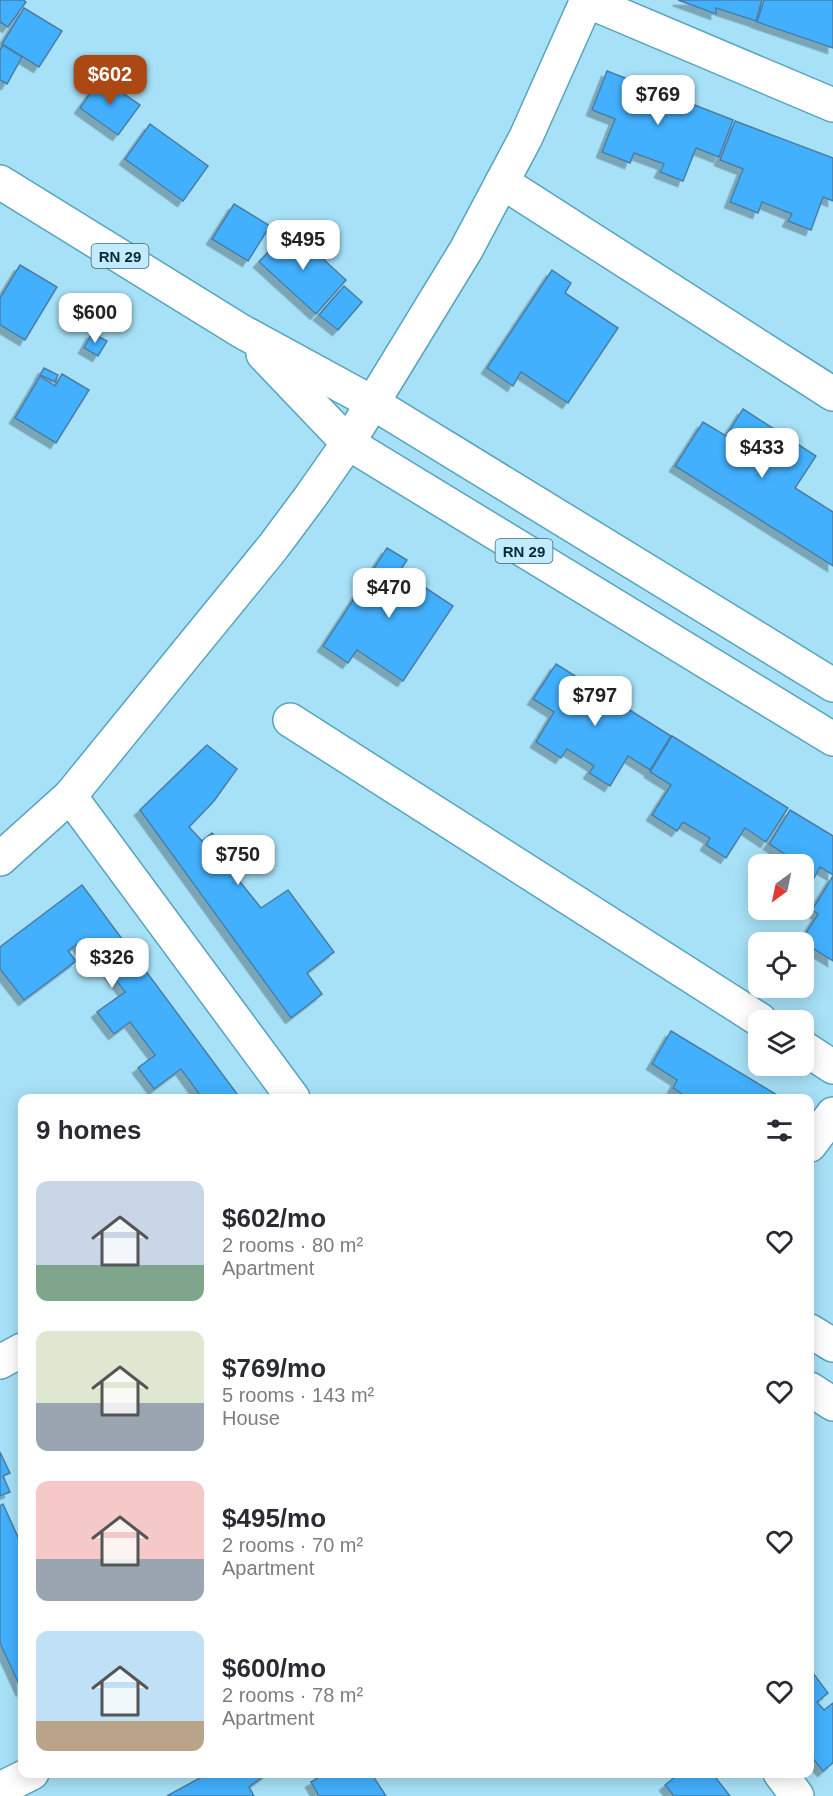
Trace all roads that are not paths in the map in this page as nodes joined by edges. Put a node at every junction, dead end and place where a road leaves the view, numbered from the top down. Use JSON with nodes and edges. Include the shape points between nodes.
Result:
{"nodes":[{"id":1,"x":587,"y":0,"type":"edge"},
{"id":2,"x":833,"y":105,"type":"edge"},
{"id":3,"x":0,"y":182,"type":"edge"},
{"id":4,"x":502,"y":182,"type":"junction"},
{"id":5,"x":241,"y":331,"type":"junction"},
{"id":6,"x":833,"y":394,"type":"edge"},
{"id":7,"x":373,"y":403,"type":"junction"},
{"id":8,"x":348,"y":443,"type":"junction"},
{"id":9,"x":833,"y":685,"type":"edge"},
{"id":10,"x":290,"y":720,"type":"dead end"},
{"id":11,"x":833,"y":739,"type":"edge"},
{"id":12,"x":70,"y":796,"type":"junction"},
{"id":13,"x":0,"y":859,"type":"edge"},
{"id":14,"x":748,"y":1012,"type":"edge"},
{"id":15,"x":814,"y":1055,"type":"edge"},
{"id":16,"x":833,"y":1067,"type":"edge"},
{"id":17,"x":289,"y":1094,"type":"edge"},
{"id":18,"x":833,"y":1114,"type":"edge"},
{"id":19,"x":814,"y":1140,"type":"edge"},
{"id":20,"x":814,"y":1334,"type":"edge"},
{"id":21,"x":833,"y":1346,"type":"edge"},
{"id":22,"x":18,"y":1352,"type":"edge"},
{"id":23,"x":0,"y":1362,"type":"edge"},
{"id":24,"x":814,"y":1392,"type":"edge"},
{"id":25,"x":833,"y":1404,"type":"edge"},
{"id":26,"x":22,"y":1778,"type":"edge"},
{"id":27,"x":784,"y":1778,"type":"edge"},
{"id":28,"x":0,"y":1789,"type":"edge"},
{"id":29,"x":797,"y":1796,"type":"edge"}],
"edges":[{"from":1,"to":2,"type":"street"},
{"from":1,"to":4,"type":"street"},
{"from":3,"to":5,"type":"street","number":"RN 29"},
{"from":4,"to":6,"type":"street"},
{"from":4,"to":7,"type":"street","via":[[466,250]]},
{"from":5,"to":7,"type":"street","number":"RN 29"},
{"from":5,"to":8,"type":"street","number":"RN 29"},
{"from":7,"to":8,"type":"street"},
{"from":7,"to":9,"type":"street","number":"RN 29"},
{"from":8,"to":11,"type":"street","number":"RN 29"},
{"from":8,"to":12,"type":"street","via":[[273,547]]},
{"from":10,"to":14,"type":"street"},
{"from":12,"to":13,"type":"street"},
{"from":12,"to":17,"type":"street"},
{"from":15,"to":16,"type":"street"},
{"from":18,"to":19,"type":"street"},
{"from":20,"to":21,"type":"street"},
{"from":22,"to":23,"type":"street"},
{"from":24,"to":25,"type":"street"},
{"from":26,"to":28,"type":"street"},
{"from":27,"to":29,"type":"street"}]}
